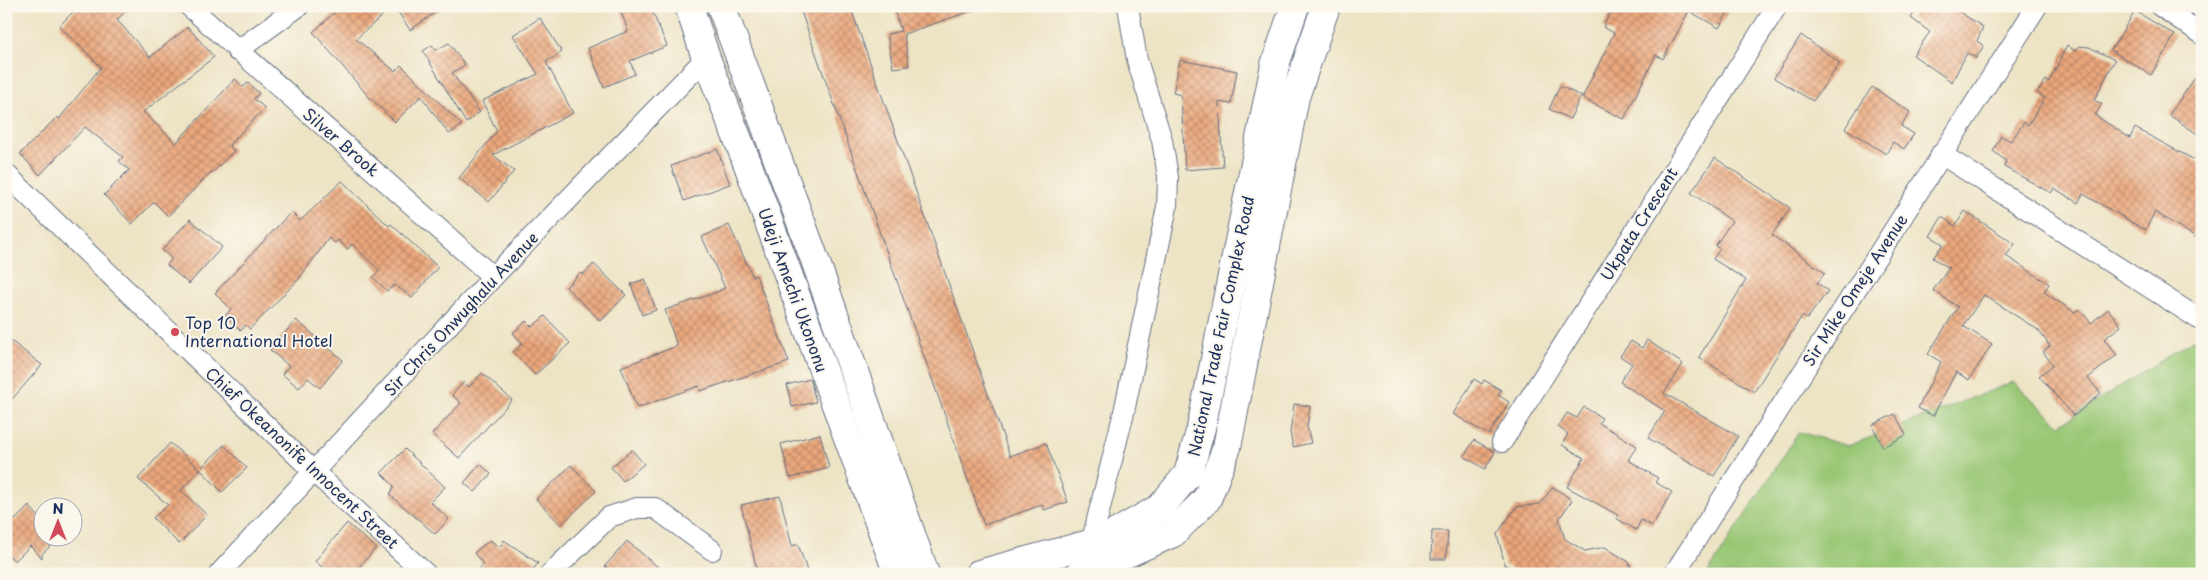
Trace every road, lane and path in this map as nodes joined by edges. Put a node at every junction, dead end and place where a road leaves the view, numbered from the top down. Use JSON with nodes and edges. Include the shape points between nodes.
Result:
{"nodes":[{"id":1,"x":189,"y":6,"type":"edge"},
{"id":2,"x":299,"y":6,"type":"edge"},
{"id":3,"x":689,"y":6,"type":"edge"},
{"id":4,"x":720,"y":6,"type":"edge"},
{"id":5,"x":1128,"y":6,"type":"edge"},
{"id":6,"x":1295,"y":6,"type":"edge"},
{"id":7,"x":1326,"y":6,"type":"edge"},
{"id":8,"x":1777,"y":6,"type":"edge"},
{"id":9,"x":2037,"y":6,"type":"edge"},
{"id":10,"x":2160,"y":6,"type":"edge"},
{"id":11,"x":2202,"y":34,"type":"edge"},
{"id":12,"x":237,"y":51,"type":"junction"},
{"id":13,"x":706,"y":58,"type":"junction"},
{"id":14,"x":1942,"y":154,"type":"junction"},
{"id":15,"x":6,"y":174,"type":"edge"},
{"id":16,"x":493,"y":277,"type":"junction"},
{"id":17,"x":2202,"y":320,"type":"edge"},
{"id":18,"x":1502,"y":442,"type":"dead end"},
{"id":19,"x":314,"y":472,"type":"junction"},
{"id":20,"x":1091,"y":544,"type":"junction"},
{"id":21,"x":712,"y":550,"type":"dead end"},
{"id":22,"x":219,"y":574,"type":"edge"},
{"id":23,"x":426,"y":574,"type":"edge"},
{"id":24,"x":550,"y":574,"type":"edge"},
{"id":25,"x":898,"y":574,"type":"edge"},
{"id":26,"x":925,"y":574,"type":"edge"},
{"id":27,"x":979,"y":574,"type":"edge"},
{"id":28,"x":1080,"y":574,"type":"edge"},
{"id":29,"x":1674,"y":574,"type":"edge"}],
"edges":[{"from":1,"to":12,"type":"street","name":"Silver Brook"},
{"from":2,"to":12,"type":"street"},
{"from":3,"to":13,"type":"main road","name":"Udeji Amechi Ukononu"},
{"from":4,"to":26,"type":"main road","name":"Udeji Amechi Ukononu","via":[[815,260]]},
{"from":5,"to":20,"type":"street","via":[[1137,60],[1162,140],[1168,177],[1167,207],[1124,412]]},
{"from":6,"to":20,"type":"main road","name":"National Trade Fair Complex Road","via":[[1275,65],[1201,428],[1188,474],[1160,508]]},
{"from":7,"to":28,"type":"main road","name":"National Trade Fair Complex Road","via":[[1295,97],[1227,447],[1207,499],[1174,533]]},
{"from":8,"to":18,"type":"street","name":"Ukpata Crescent"},
{"from":9,"to":14,"type":"street","name":"Sir Mike Omeje Avenue"},
{"from":10,"to":11,"type":"street"},
{"from":12,"to":16,"type":"street","name":"Silver Brook"},
{"from":13,"to":16,"type":"street","name":"Sir Chris Onwughalu Avenue"},
{"from":13,"to":25,"type":"main road","name":"Udeji Amechi Ukononu"},
{"from":14,"to":17,"type":"street"},
{"from":14,"to":29,"type":"street","name":"Sir Mike Omeje Avenue"},
{"from":15,"to":19,"type":"street","name":"Chief Okeanonife Innocent Street"},
{"from":16,"to":19,"type":"street","name":"Sir Chris Onwughalu Avenue"},
{"from":19,"to":22,"type":"street","name":"Sir Chris Onwughalu Avenue"},
{"from":19,"to":23,"type":"street","name":"Chief Okeanonife Innocent Street"},
{"from":20,"to":27,"type":"main road","name":"National Trade Fair Complex Road"},
{"from":21,"to":24,"type":"street","via":[[655,508],[637,508],[609,517]]}]}
